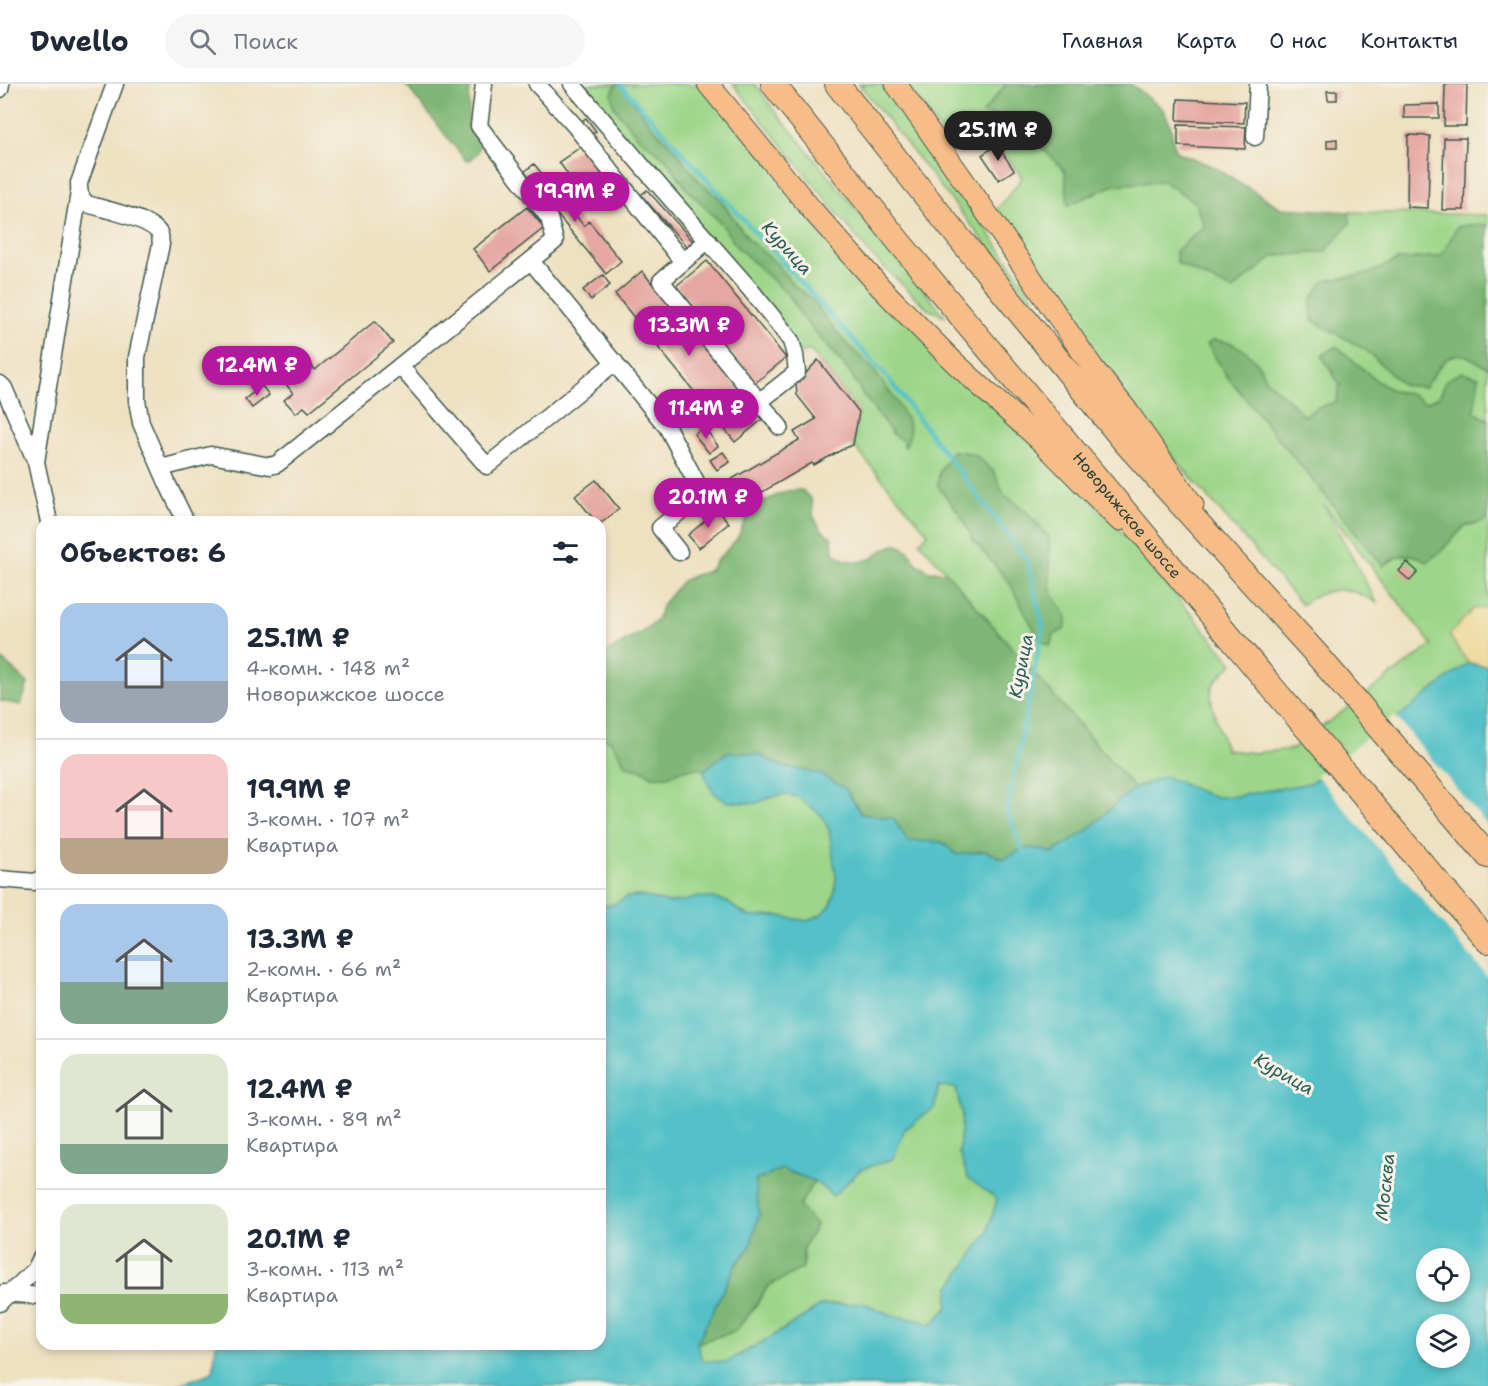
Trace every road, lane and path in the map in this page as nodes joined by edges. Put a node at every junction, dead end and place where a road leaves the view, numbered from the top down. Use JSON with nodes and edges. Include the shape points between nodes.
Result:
{"nodes":[{"id":1,"x":1,"y":84,"type":"edge"},
{"id":2,"x":115,"y":84,"type":"edge"},
{"id":3,"x":484,"y":84,"type":"edge"},
{"id":4,"x":537,"y":84,"type":"edge"},
{"id":5,"x":572,"y":84,"type":"edge"},
{"id":6,"x":708,"y":84,"type":"edge"},
{"id":7,"x":773,"y":84,"type":"edge"},
{"id":8,"x":837,"y":84,"type":"edge"},
{"id":9,"x":896,"y":84,"type":"edge"},
{"id":10,"x":1258,"y":84,"type":"edge"},
{"id":11,"x":0,"y":89,"type":"edge"},
{"id":12,"x":1255,"y":137,"type":"dead end"},
{"id":13,"x":79,"y":192,"type":"junction"},
{"id":14,"x":708,"y":240,"type":"junction"},
{"id":15,"x":531,"y":261,"type":"junction"},
{"id":16,"x":683,"y":262,"type":"junction"},
{"id":17,"x":615,"y":362,"type":"junction"},
{"id":18,"x":400,"y":366,"type":"junction"},
{"id":19,"x":0,"y":384,"type":"edge"},
{"id":20,"x":759,"y":402,"type":"junction"},
{"id":21,"x":780,"y":427,"type":"dead end"},
{"id":22,"x":36,"y":462,"type":"junction"},
{"id":23,"x":161,"y":468,"type":"junction"},
{"id":24,"x":48,"y":516,"type":"edge"},
{"id":25,"x":183,"y":516,"type":"edge"},
{"id":26,"x":679,"y":552,"type":"dead end"},
{"id":27,"x":1235,"y":564,"type":"junction"},
{"id":28,"x":1198,"y":600,"type":"junction"},
{"id":29,"x":1488,"y":856,"type":"edge"},
{"id":30,"x":0,"y":879,"type":"edge"},
{"id":31,"x":36,"y":881,"type":"edge"},
{"id":32,"x":1488,"y":941,"type":"edge"},
{"id":33,"x":36,"y":1268,"type":"edge"},
{"id":34,"x":3,"y":1296,"type":"edge"},
{"id":35,"x":36,"y":1296,"type":"edge"}],
"edges":[{"from":1,"to":11,"type":"street"},
{"from":2,"to":13,"type":"street"},
{"from":3,"to":15,"type":"street","via":[[480,126],[549,218],[555,242]]},
{"from":4,"to":16,"type":"street"},
{"from":5,"to":14,"type":"street"},
{"from":6,"to":28,"type":"main road","via":[[882,289],[1043,443]]},
{"from":7,"to":28,"type":"highway","name":"Новорижское шоссе","via":[[899,242]]},
{"from":8,"to":27,"type":"highway","via":[[1117,432]]},
{"from":9,"to":27,"type":"main road"},
{"from":10,"to":12,"type":"street"},
{"from":13,"to":22,"type":"street"},
{"from":13,"to":23,"type":"street","via":[[87,204],[145,221],[160,235],[137,357],[137,400],[141,423]]},
{"from":14,"to":16,"type":"street"},
{"from":14,"to":20,"type":"street","via":[[778,325],[795,355],[797,372]]},
{"from":15,"to":17,"type":"street"},
{"from":15,"to":18,"type":"street"},
{"from":16,"to":20,"type":"street","via":[[661,281]]},
{"from":17,"to":18,"type":"street","via":[[487,466]]},
{"from":17,"to":26,"type":"street","via":[[667,427],[702,493],[660,528]]},
{"from":18,"to":23,"type":"street","via":[[277,464],[211,455]]},
{"from":19,"to":22,"type":"street"},
{"from":20,"to":21,"type":"street"},
{"from":22,"to":24,"type":"street"},
{"from":23,"to":25,"type":"street"},
{"from":27,"to":29,"type":"highway"},
{"from":28,"to":32,"type":"highway","name":"Новорижское шоссе"},
{"from":30,"to":31,"type":"street"},
{"from":33,"to":34,"type":"street"},
{"from":34,"to":35,"type":"street"}]}
